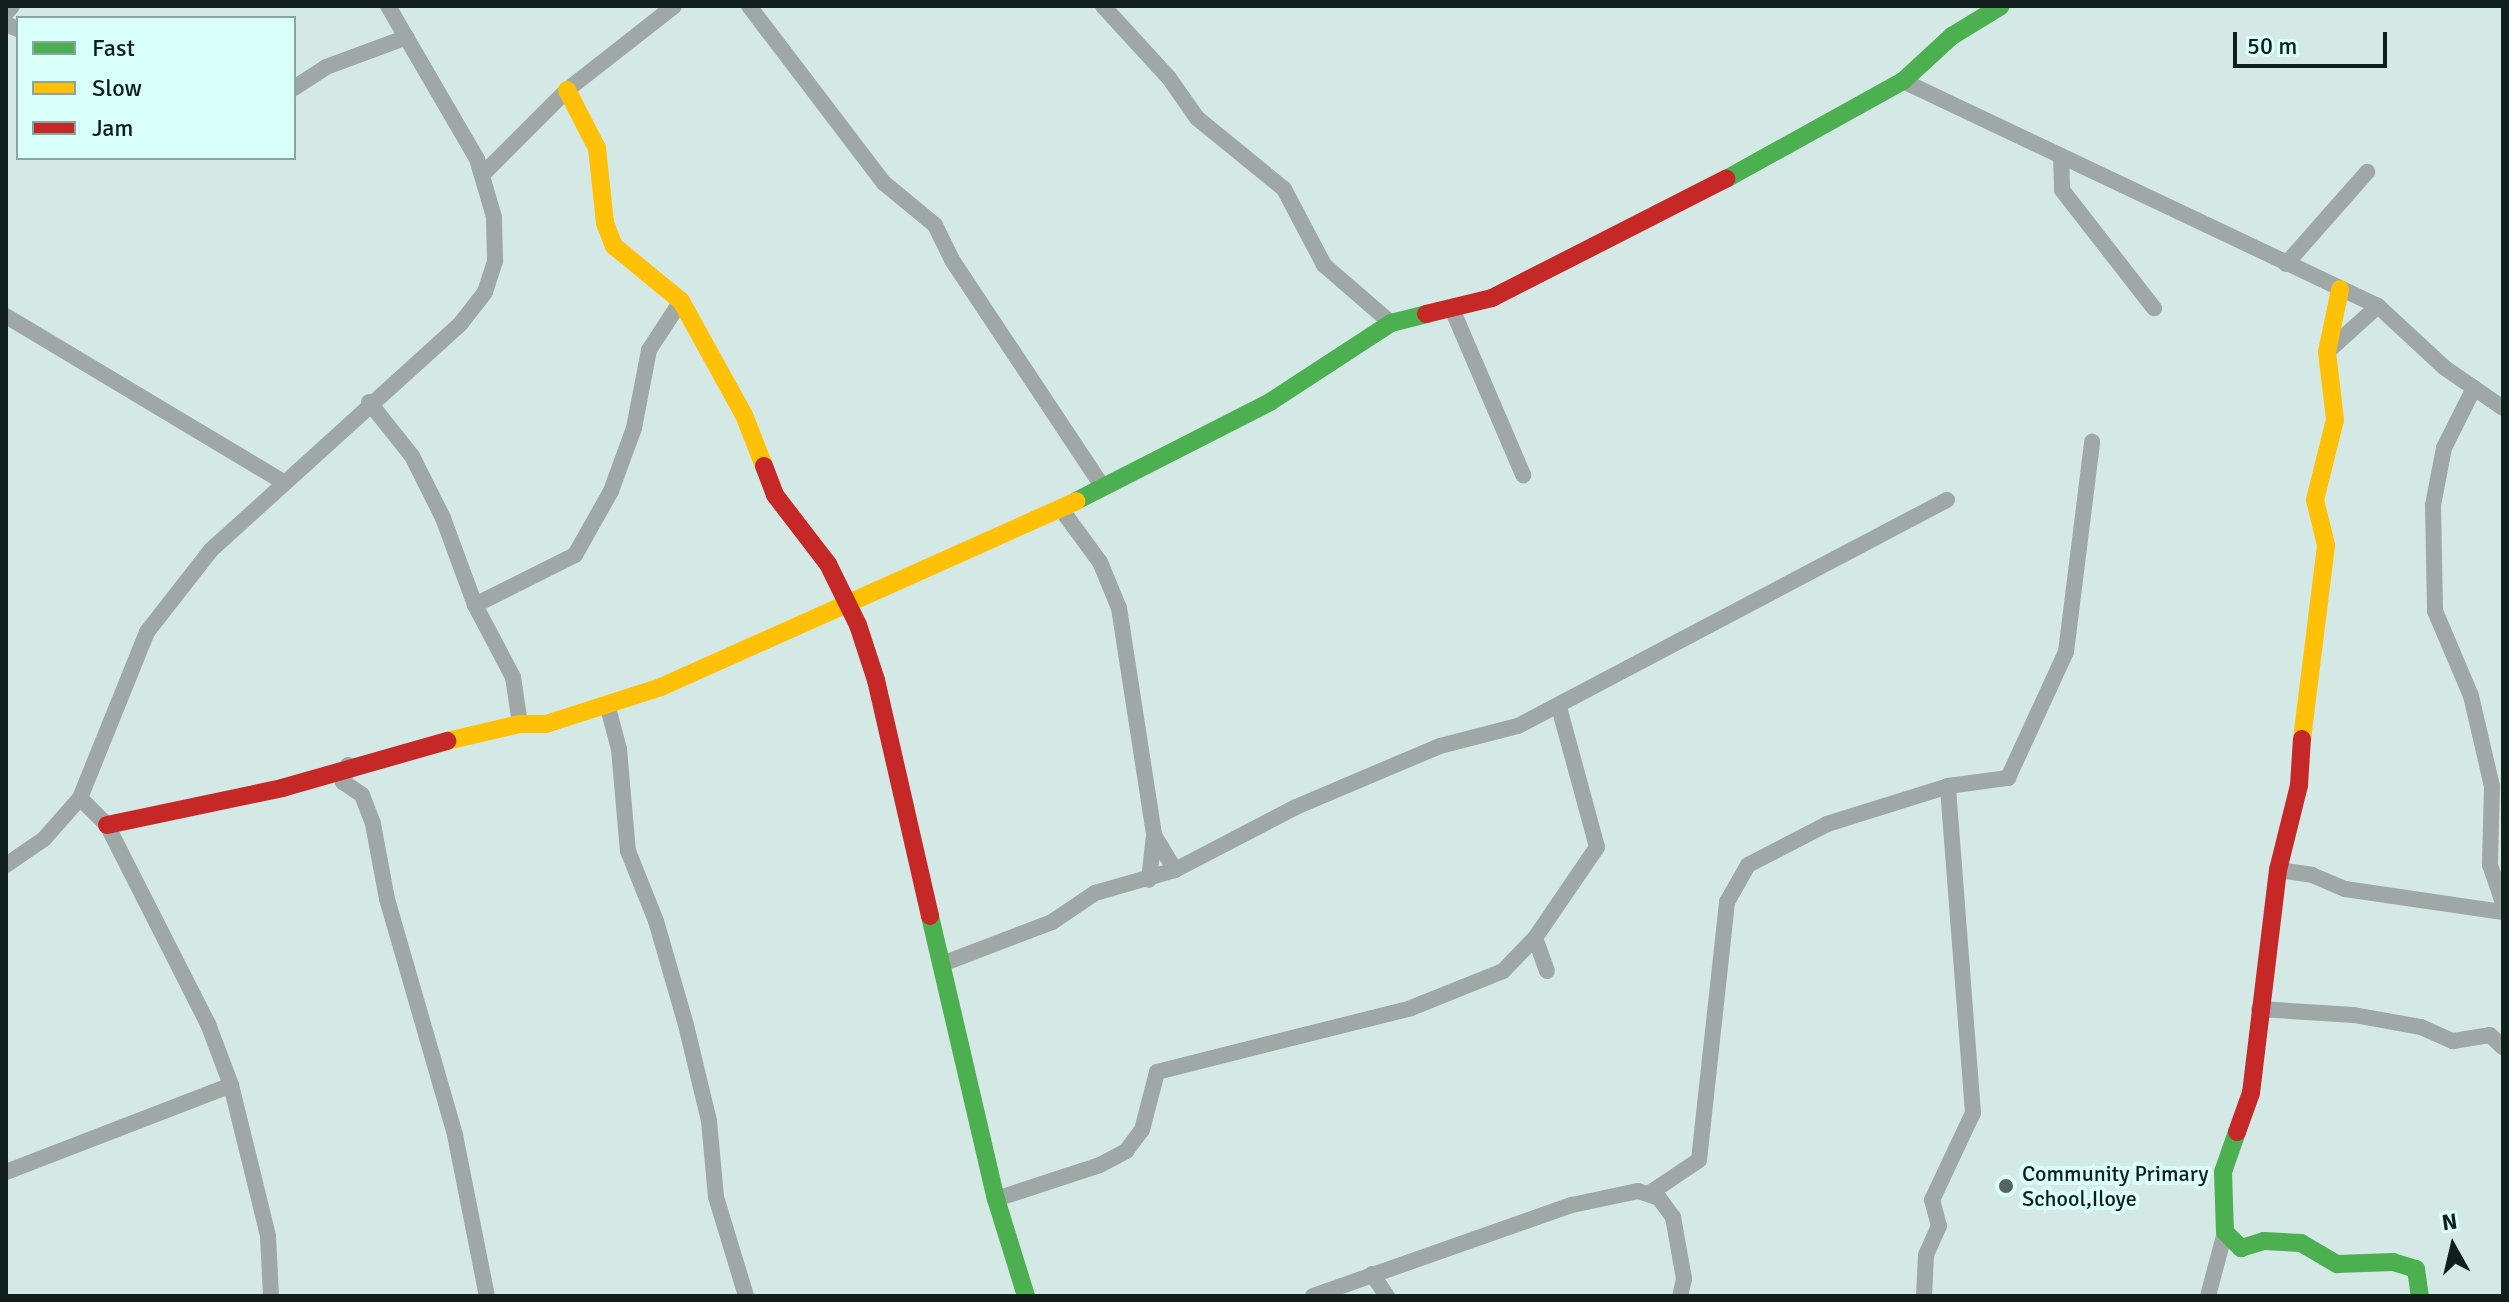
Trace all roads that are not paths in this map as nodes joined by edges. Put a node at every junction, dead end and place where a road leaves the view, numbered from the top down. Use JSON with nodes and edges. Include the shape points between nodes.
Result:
{"nodes":[{"id":1,"x":12,"y":6,"type":"edge"},
{"id":2,"x":388,"y":6,"type":"edge"},
{"id":3,"x":674,"y":6,"type":"edge"},
{"id":4,"x":749,"y":6,"type":"edge"},
{"id":5,"x":1103,"y":6,"type":"edge"},
{"id":6,"x":2001,"y":6,"type":"edge"},
{"id":7,"x":6,"y":13,"type":"edge"},
{"id":8,"x":407,"y":37,"type":"junction"},
{"id":9,"x":1903,"y":81,"type":"junction"},
{"id":10,"x":296,"y":87,"type":"edge"},
{"id":11,"x":567,"y":90,"type":"junction"},
{"id":12,"x":2061,"y":156,"type":"junction"},
{"id":13,"x":2367,"y":172,"type":"dead end"},
{"id":14,"x":482,"y":175,"type":"junction"},
{"id":15,"x":2286,"y":264,"type":"junction"},
{"id":16,"x":2340,"y":289,"type":"junction"},
{"id":17,"x":681,"y":301,"type":"junction"},
{"id":18,"x":2378,"y":306,"type":"junction"},
{"id":19,"x":2154,"y":308,"type":"dead end"},
{"id":20,"x":1452,"y":309,"type":"junction"},
{"id":21,"x":6,"y":316,"type":"edge"},
{"id":22,"x":1391,"y":323,"type":"junction"},
{"id":23,"x":2327,"y":352,"type":"junction"},
{"id":24,"x":2474,"y":388,"type":"junction"},
{"id":25,"x":369,"y":402,"type":"junction"},
{"id":26,"x":2503,"y":408,"type":"edge"},
{"id":27,"x":2092,"y":442,"type":"dead end"},
{"id":28,"x":1523,"y":475,"type":"dead end"},
{"id":29,"x":283,"y":482,"type":"junction"},
{"id":30,"x":1102,"y":486,"type":"junction"},
{"id":31,"x":1947,"y":500,"type":"dead end"},
{"id":32,"x":1061,"y":509,"type":"junction"},
{"id":33,"x":475,"y":605,"type":"junction"},
{"id":34,"x":849,"y":607,"type":"junction"},
{"id":35,"x":607,"y":704,"type":"junction"},
{"id":36,"x":1559,"y":707,"type":"junction"},
{"id":37,"x":520,"y":724,"type":"junction"},
{"id":38,"x":348,"y":765,"type":"junction"},
{"id":39,"x":1948,"y":786,"type":"junction"},
{"id":40,"x":80,"y":798,"type":"junction"},
{"id":41,"x":107,"y":825,"type":"junction"},
{"id":42,"x":1154,"y":835,"type":"junction"},
{"id":43,"x":6,"y":865,"type":"edge"},
{"id":44,"x":1175,"y":870,"type":"junction"},
{"id":45,"x":2278,"y":870,"type":"junction"},
{"id":46,"x":1149,"y":880,"type":"junction"},
{"id":47,"x":2503,"y":902,"type":"edge"},
{"id":48,"x":2503,"y":912,"type":"edge"},
{"id":49,"x":1535,"y":938,"type":"junction"},
{"id":50,"x":942,"y":964,"type":"junction"},
{"id":51,"x":1547,"y":971,"type":"dead end"},
{"id":52,"x":2259,"y":1009,"type":"junction"},
{"id":53,"x":2503,"y":1047,"type":"edge"},
{"id":54,"x":231,"y":1085,"type":"junction"},
{"id":55,"x":6,"y":1172,"type":"edge"},
{"id":56,"x":1650,"y":1193,"type":"junction"},
{"id":57,"x":996,"y":1199,"type":"junction"},
{"id":58,"x":2225,"y":1232,"type":"junction"},
{"id":59,"x":1372,"y":1274,"type":"junction"},
{"id":60,"x":271,"y":1296,"type":"edge"},
{"id":61,"x":487,"y":1296,"type":"edge"},
{"id":62,"x":746,"y":1296,"type":"edge"},
{"id":63,"x":1026,"y":1296,"type":"edge"},
{"id":64,"x":1313,"y":1296,"type":"edge"},
{"id":65,"x":1387,"y":1296,"type":"edge"},
{"id":66,"x":1680,"y":1296,"type":"edge"},
{"id":67,"x":1924,"y":1296,"type":"edge"},
{"id":68,"x":2208,"y":1296,"type":"edge"},
{"id":69,"x":2420,"y":1296,"type":"edge"}],
"edges":[{"from":1,"to":7,"type":"street"},
{"from":2,"to":8,"type":"street"},
{"from":3,"to":11,"type":"street"},
{"from":4,"to":30,"type":"street","via":[[884,183],[935,225],[952,260]]},
{"from":5,"to":22,"type":"street","via":[[1169,78],[1197,118],[1284,189],[1324,265]]},
{"from":6,"to":9,"type":"street","via":[[1952,36]]},
{"from":8,"to":10,"type":"street","via":[[326,67]]},
{"from":8,"to":14,"type":"street","via":[[452,110]]},
{"from":9,"to":12,"type":"street"},
{"from":9,"to":20,"type":"street","via":[[1616,237],[1492,298]]},
{"from":11,"to":14,"type":"street"},
{"from":11,"to":17,"type":"street","via":[[597,148],[605,223],[614,246]]},
{"from":12,"to":15,"type":"street"},
{"from":12,"to":19,"type":"street","via":[[2062,190]]},
{"from":13,"to":15,"type":"street"},
{"from":14,"to":25,"type":"street","via":[[494,217],[495,261],[485,292],[461,323]]},
{"from":15,"to":16,"type":"street"},
{"from":16,"to":18,"type":"street"},
{"from":16,"to":23,"type":"street"},
{"from":17,"to":33,"type":"street","via":[[649,350],[634,428],[611,491],[575,555]]},
{"from":17,"to":34,"type":"street","via":[[744,415],[775,495],[828,564]]},
{"from":18,"to":23,"type":"street"},
{"from":18,"to":24,"type":"street"},
{"from":20,"to":22,"type":"street"},
{"from":20,"to":28,"type":"street"},
{"from":21,"to":29,"type":"street"},
{"from":22,"to":30,"type":"street","via":[[1270,402]]},
{"from":23,"to":45,"type":"street","via":[[2335,420],[2315,500],[2326,545],[2304,700],[2299,785]]},
{"from":24,"to":26,"type":"street"},
{"from":24,"to":47,"type":"street","via":[[2444,448],[2433,505],[2434,598],[2471,696],[2492,786],[2490,865]]},
{"from":25,"to":29,"type":"street"},
{"from":25,"to":33,"type":"street","via":[[412,456],[443,518]]},
{"from":27,"to":39,"type":"street","via":[[2066,652],[2008,778]]},
{"from":29,"to":40,"type":"street","via":[[211,550],[147,632]]},
{"from":30,"to":32,"type":"street"},
{"from":31,"to":36,"type":"street"},
{"from":32,"to":34,"type":"street"},
{"from":32,"to":42,"type":"street","via":[[1100,562],[1119,608]]},
{"from":33,"to":37,"type":"street","via":[[513,677]]},
{"from":34,"to":35,"type":"street"},
{"from":34,"to":50,"type":"street","via":[[876,680]]},
{"from":35,"to":37,"type":"street","via":[[546,724]]},
{"from":35,"to":62,"type":"street","via":[[619,749],[628,851],[656,921],[686,1025],[709,1121],[716,1197]]},
{"from":36,"to":44,"type":"street","via":[[1518,726],[1454,740],[1296,807]]},
{"from":36,"to":49,"type":"street","via":[[1597,847]]},
{"from":37,"to":38,"type":"street"},
{"from":38,"to":41,"type":"street","via":[[282,788]]},
{"from":38,"to":61,"type":"street","via":[[343,782],[362,795],[373,824],[387,899],[455,1135]]},
{"from":39,"to":56,"type":"street","via":[[1827,824],[1748,865],[1727,902],[1699,1160]]},
{"from":39,"to":67,"type":"street","via":[[1973,1113],[1932,1200],[1939,1226],[1926,1255]]},
{"from":40,"to":41,"type":"street"},
{"from":40,"to":43,"type":"street","via":[[44,839]]},
{"from":41,"to":54,"type":"street","via":[[208,1024]]},
{"from":42,"to":44,"type":"street"},
{"from":42,"to":46,"type":"street"},
{"from":44,"to":46,"type":"street"},
{"from":45,"to":48,"type":"street","via":[[2312,875],[2345,889]]},
{"from":45,"to":52,"type":"street"},
{"from":46,"to":50,"type":"street","via":[[1095,893],[1052,922]]},
{"from":49,"to":51,"type":"street"},
{"from":49,"to":57,"type":"street","via":[[1503,971],[1464,990],[1157,1072],[1142,1130],[1126,1151],[1100,1165]]},
{"from":50,"to":57,"type":"street"},
{"from":52,"to":53,"type":"street","via":[[2354,1015],[2421,1027],[2453,1041],[2490,1035]]},
{"from":52,"to":58,"type":"street","via":[[2251,1093],[2223,1172]]},
{"from":54,"to":55,"type":"street"},
{"from":54,"to":60,"type":"street","via":[[268,1236]]},
{"from":56,"to":59,"type":"street","via":[[1616,1192]]},
{"from":56,"to":66,"type":"street","via":[[1673,1217],[1684,1279]]},
{"from":57,"to":63,"type":"street"},
{"from":58,"to":68,"type":"street"},
{"from":58,"to":69,"type":"street","via":[[2241,1248],[2264,1241],[2301,1243],[2337,1264],[2393,1262],[2416,1269]]},
{"from":59,"to":64,"type":"street"},
{"from":59,"to":65,"type":"street"}]}
